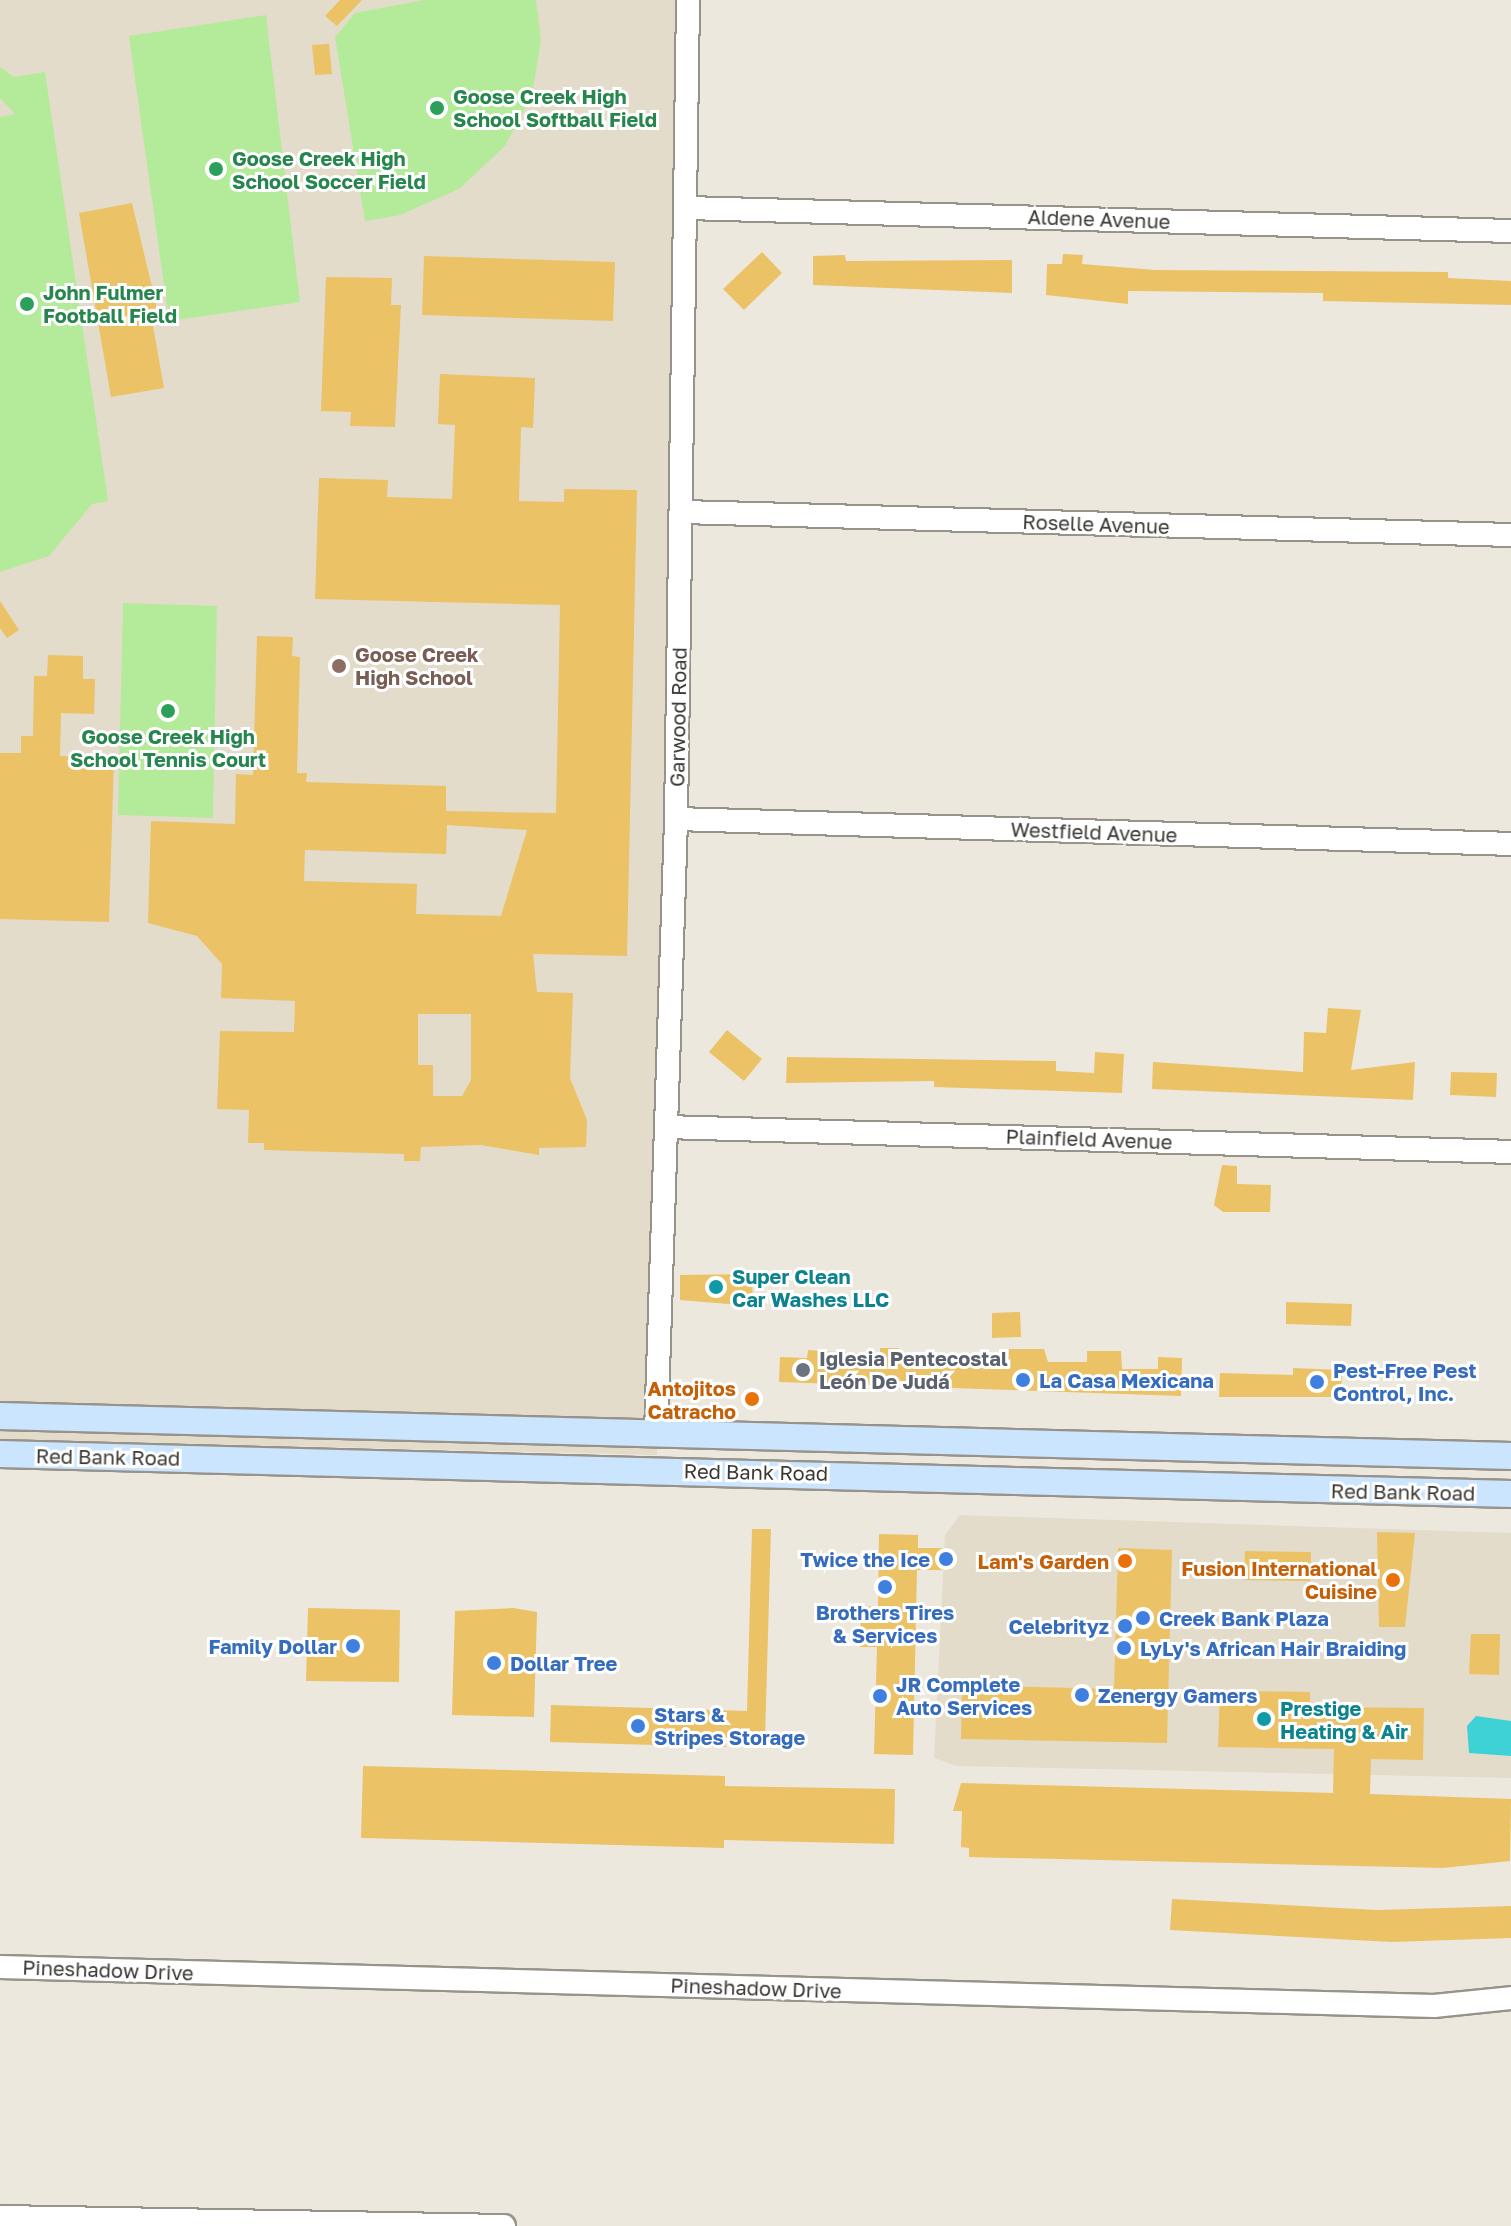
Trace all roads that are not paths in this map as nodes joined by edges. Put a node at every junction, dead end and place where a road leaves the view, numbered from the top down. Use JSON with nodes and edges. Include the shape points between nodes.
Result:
{"nodes":[{"id":1,"x":688,"y":0,"type":"edge"},
{"id":2,"x":687,"y":208,"type":"junction"},
{"id":3,"x":1511,"y":231,"type":"edge"},
{"id":4,"x":682,"y":512,"type":"junction"},
{"id":5,"x":1511,"y":535,"type":"edge"},
{"id":6,"x":676,"y":819,"type":"junction"},
{"id":7,"x":1511,"y":844,"type":"edge"},
{"id":8,"x":666,"y":1127,"type":"junction"},
{"id":9,"x":1511,"y":1152,"type":"edge"},
{"id":10,"x":0,"y":1416,"type":"edge"},
{"id":11,"x":656,"y":1433,"type":"junction"},
{"id":12,"x":794,"y":1437,"type":"junction"},
{"id":13,"x":0,"y":1454,"type":"edge"},
{"id":14,"x":1511,"y":1456,"type":"edge"},
{"id":15,"x":610,"y":1468,"type":"junction"},
{"id":16,"x":742,"y":1472,"type":"junction"},
{"id":17,"x":1511,"y":1494,"type":"edge"},
{"id":18,"x":0,"y":1967,"type":"edge"},
{"id":19,"x":1511,"y":1998,"type":"edge"},
{"id":20,"x":0,"y":2217,"type":"edge"},
{"id":21,"x":452,"y":2226,"type":"edge"},
{"id":22,"x":504,"y":2226,"type":"edge"}],
"edges":[{"from":1,"to":2,"type":"street","name":"Garwood Road"},
{"from":2,"to":3,"type":"street","name":"Aldene Avenue"},
{"from":2,"to":4,"type":"street","name":"Garwood Road"},
{"from":4,"to":5,"type":"street","name":"Roselle Avenue"},
{"from":4,"to":6,"type":"street","name":"Garwood Road"},
{"from":6,"to":7,"type":"street","name":"Westfield Avenue"},
{"from":6,"to":8,"type":"street","name":"Garwood Road"},
{"from":8,"to":9,"type":"street","name":"Plainfield Avenue"},
{"from":8,"to":11,"type":"street","name":"Garwood Road"},
{"from":10,"to":11,"type":"main road","name":"Red Bank Road"},
{"from":11,"to":12,"type":"main road","name":"Red Bank Road"},
{"from":11,"to":15,"type":"main road"},
{"from":12,"to":14,"type":"main road","name":"Red Bank Road"},
{"from":12,"to":16,"type":"main road"},
{"from":13,"to":15,"type":"main road","name":"Red Bank Road"},
{"from":15,"to":16,"type":"main road","name":"Red Bank Road"},
{"from":16,"to":17,"type":"main road","name":"Red Bank Road"},
{"from":18,"to":19,"type":"street","name":"Pineshadow Drive","via":[[1434,2006]]},
{"from":20,"to":21,"type":"street"},
{"from":21,"to":22,"type":"street"}]}
